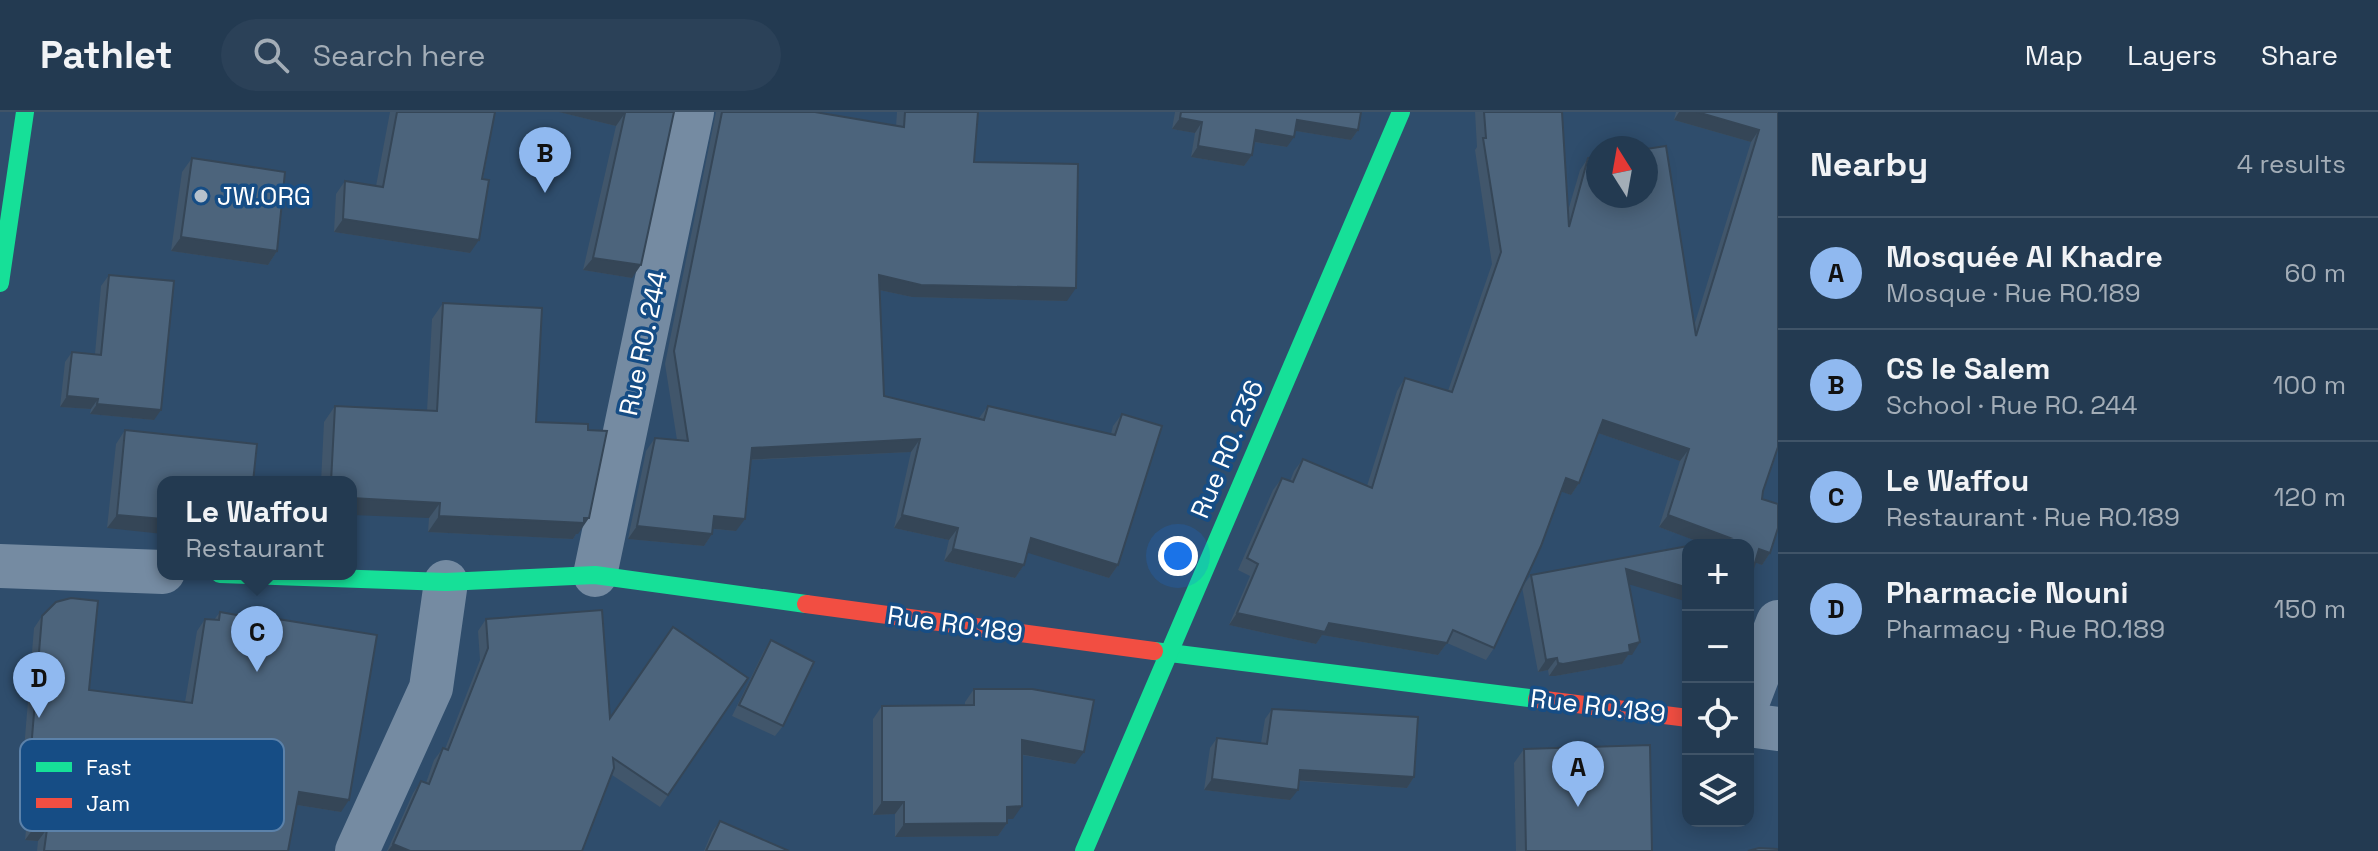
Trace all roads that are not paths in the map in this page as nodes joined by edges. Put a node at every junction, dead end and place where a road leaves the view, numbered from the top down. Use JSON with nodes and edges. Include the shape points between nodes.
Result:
{"nodes":[{"id":1,"x":25,"y":112,"type":"edge"},
{"id":2,"x":692,"y":112,"type":"edge"},
{"id":3,"x":1401,"y":112,"type":"edge"},
{"id":4,"x":0,"y":283,"type":"edge"},
{"id":5,"x":0,"y":566,"type":"edge"},
{"id":6,"x":157,"y":572,"type":"edge"},
{"id":7,"x":595,"y":575,"type":"junction"},
{"id":8,"x":357,"y":579,"type":"edge"},
{"id":9,"x":446,"y":582,"type":"junction"},
{"id":10,"x":1778,"y":622,"type":"edge"},
{"id":11,"x":1167,"y":653,"type":"junction"},
{"id":12,"x":1754,"y":685,"type":"edge"},
{"id":13,"x":1682,"y":717,"type":"edge"},
{"id":14,"x":1754,"y":726,"type":"edge"},
{"id":15,"x":1778,"y":729,"type":"edge"},
{"id":16,"x":357,"y":851,"type":"edge"},
{"id":17,"x":1084,"y":851,"type":"edge"}],
"edges":[{"from":1,"to":4,"type":"street"},
{"from":2,"to":7,"type":"street","name":"Rue RO. 244"},
{"from":3,"to":11,"type":"street","name":"Rue RO. 236"},
{"from":5,"to":6,"type":"street"},
{"from":7,"to":9,"type":"street","name":"Rue RO.189"},
{"from":7,"to":11,"type":"street","name":"Rue RO.189"},
{"from":8,"to":9,"type":"street","name":"Rue RO.189"},
{"from":9,"to":16,"type":"street","via":[[431,688]]},
{"from":10,"to":12,"type":"street"},
{"from":11,"to":13,"type":"street","name":"Rue RO.189"},
{"from":11,"to":17,"type":"street","name":"Rue RO. 236"},
{"from":14,"to":15,"type":"street"}]}
